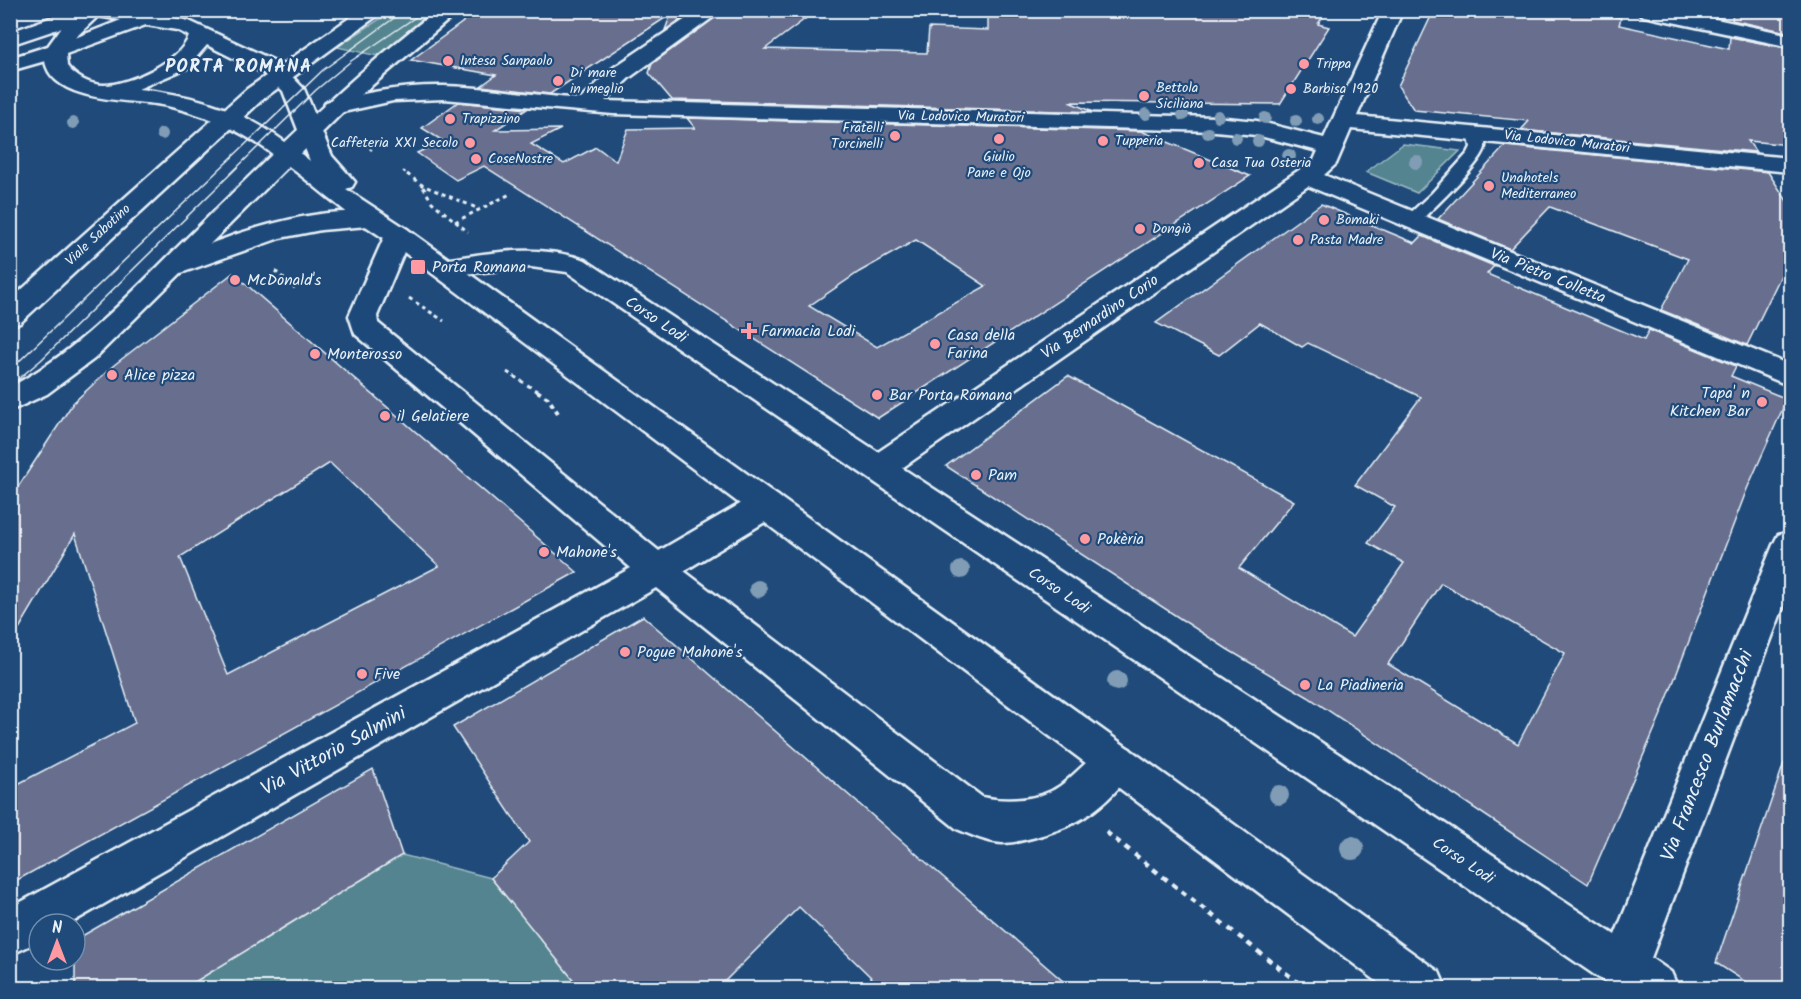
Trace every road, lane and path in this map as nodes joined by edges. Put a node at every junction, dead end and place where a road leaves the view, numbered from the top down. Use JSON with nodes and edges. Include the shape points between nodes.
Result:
{"nodes":[{"id":1,"x":94,"y":10,"type":"edge"},
{"id":2,"x":375,"y":10,"type":"edge"},
{"id":3,"x":450,"y":10,"type":"edge"},
{"id":4,"x":713,"y":10,"type":"edge"},
{"id":5,"x":1393,"y":10,"type":"edge"},
{"id":6,"x":1644,"y":10,"type":"edge"},
{"id":7,"x":154,"y":14,"type":"edge"},
{"id":8,"x":200,"y":32,"type":"junction"},
{"id":9,"x":10,"y":39,"type":"edge"},
{"id":10,"x":1791,"y":41,"type":"edge"},
{"id":11,"x":55,"y":52,"type":"junction"},
{"id":12,"x":10,"y":65,"type":"edge"},
{"id":13,"x":279,"y":74,"type":"junction"},
{"id":14,"x":67,"y":79,"type":"junction"},
{"id":15,"x":25,"y":82,"type":"edge"},
{"id":16,"x":108,"y":91,"type":"junction"},
{"id":17,"x":587,"y":106,"type":"junction"},
{"id":18,"x":334,"y":107,"type":"junction"},
{"id":19,"x":228,"y":117,"type":"junction"},
{"id":20,"x":1343,"y":121,"type":"junction"},
{"id":21,"x":310,"y":130,"type":"junction"},
{"id":22,"x":1475,"y":133,"type":"junction"},
{"id":23,"x":355,"y":138,"type":"dead end"},
{"id":24,"x":373,"y":151,"type":"dead end"},
{"id":25,"x":285,"y":153,"type":"junction"},
{"id":26,"x":1320,"y":162,"type":"junction"},
{"id":27,"x":1791,"y":165,"type":"edge"},
{"id":28,"x":403,"y":171,"type":"dead end"},
{"id":29,"x":422,"y":185,"type":"junction"},
{"id":30,"x":512,"y":193,"type":"dead end"},
{"id":31,"x":479,"y":209,"type":"junction"},
{"id":32,"x":1412,"y":219,"type":"junction"},
{"id":33,"x":370,"y":220,"type":"junction"},
{"id":34,"x":455,"y":222,"type":"junction"},
{"id":35,"x":398,"y":235,"type":"junction"},
{"id":36,"x":473,"y":237,"type":"dead end"},
{"id":37,"x":444,"y":268,"type":"junction"},
{"id":38,"x":275,"y":271,"type":"dead end"},
{"id":39,"x":165,"y":273,"type":"junction"},
{"id":40,"x":295,"y":288,"type":"dead end"},
{"id":41,"x":406,"y":295,"type":"dead end"},
{"id":42,"x":10,"y":316,"type":"edge"},
{"id":43,"x":444,"y":321,"type":"dead end"},
{"id":44,"x":507,"y":372,"type":"dead end"},
{"id":45,"x":1791,"y":376,"type":"edge"},
{"id":46,"x":10,"y":400,"type":"edge"},
{"id":47,"x":558,"y":414,"type":"dead end"},
{"id":48,"x":877,"y":469,"type":"junction"},
{"id":49,"x":766,"y":505,"type":"junction"},
{"id":50,"x":1791,"y":545,"type":"edge"},
{"id":51,"x":658,"y":570,"type":"junction"},
{"id":52,"x":1116,"y":762,"type":"junction"},
{"id":53,"x":1071,"y":804,"type":"junction"},
{"id":54,"x":10,"y":933,"type":"edge"},
{"id":55,"x":1640,"y":978,"type":"edge"},
{"id":56,"x":1305,"y":988,"type":"edge"},
{"id":57,"x":1423,"y":988,"type":"edge"}],
"edges":[{"from":1,"to":7,"type":"street"},
{"from":1,"to":9,"type":"street"},
{"from":1,"to":11,"type":"street","via":[[61,39]]},
{"from":2,"to":13,"type":"street","name":"Viale Sabotino"},
{"from":3,"to":18,"type":"street","via":[[385,60]]},
{"from":4,"to":17,"type":"street","via":[[627,69]]},
{"from":5,"to":20,"type":"street"},
{"from":6,"to":10,"type":"street"},
{"from":7,"to":8,"type":"street"},
{"from":7,"to":11,"type":"street"},
{"from":8,"to":13,"type":"street"},
{"from":8,"to":16,"type":"street","via":[[195,48],[179,64]]},
{"from":11,"to":12,"type":"street"},
{"from":11,"to":14,"type":"street","via":[[57,65]]},
{"from":13,"to":19,"type":"street","name":"Viale Sabotino"},
{"from":13,"to":21,"type":"street","via":[[293,89]]},
{"from":14,"to":15,"type":"street"},
{"from":14,"to":16,"type":"street"},
{"from":16,"to":19,"type":"street","via":[[183,103]]},
{"from":17,"to":18,"type":"street","name":"Via Lodovico Muratori","via":[[432,91],[392,94]]},
{"from":17,"to":26,"type":"street","name":"Via Lodovico Muratori","via":[[1215,124],[1257,128]]},
{"from":18,"to":21,"type":"street"},
{"from":19,"to":25,"type":"street","via":[[258,132]]},
{"from":19,"to":42,"type":"street","name":"Viale Sabotino"},
{"from":20,"to":22,"type":"street","name":"Via Lodovico Muratori"},
{"from":20,"to":26,"type":"street"},
{"from":21,"to":25,"type":"street"},
{"from":21,"to":35,"type":"street","via":[[325,167]]},
{"from":22,"to":27,"type":"street","name":"Via Lodovico Muratori"},
{"from":22,"to":32,"type":"lane","via":[[1475,154]]},
{"from":23,"to":24,"type":"path"},
{"from":25,"to":33,"type":"street"},
{"from":25,"to":39,"type":"street"},
{"from":26,"to":32,"type":"street","name":"Via Pietro Colletta"},
{"from":26,"to":48,"type":"street","name":"Via Bernardino Corio"},
{"from":28,"to":29,"type":"path"},
{"from":29,"to":31,"type":"path"},
{"from":29,"to":34,"type":"path","via":[[432,202]]},
{"from":30,"to":31,"type":"path"},
{"from":31,"to":34,"type":"path"},
{"from":32,"to":45,"type":"street","name":"Via Pietro Colletta"},
{"from":33,"to":35,"type":"street"},
{"from":33,"to":39,"type":"street","via":[[324,221],[279,229],[220,248]]},
{"from":34,"to":36,"type":"path"},
{"from":35,"to":37,"type":"street"},
{"from":35,"to":51,"type":"street","via":[[363,316],[365,327]]},
{"from":37,"to":48,"type":"street","name":"Corso Lodi","via":[[532,259],[567,262]]},
{"from":37,"to":49,"type":"street"},
{"from":38,"to":40,"type":"path"},
{"from":39,"to":46,"type":"street","via":[[71,364],[40,386]]},
{"from":41,"to":43,"type":"path"},
{"from":44,"to":47,"type":"path","via":[[548,398]]},
{"from":48,"to":55,"type":"street","name":"Corso Lodi"},
{"from":49,"to":51,"type":"street"},
{"from":49,"to":52,"type":"street"},
{"from":50,"to":55,"type":"street","name":"Via Francesco Burlamacchi"},
{"from":51,"to":53,"type":"street","via":[[972,814],[1002,822]]},
{"from":51,"to":54,"type":"street","name":"Via Vittorio Salmini"},
{"from":52,"to":53,"type":"street"},
{"from":52,"to":57,"type":"street"},
{"from":53,"to":56,"type":"path"}]}
